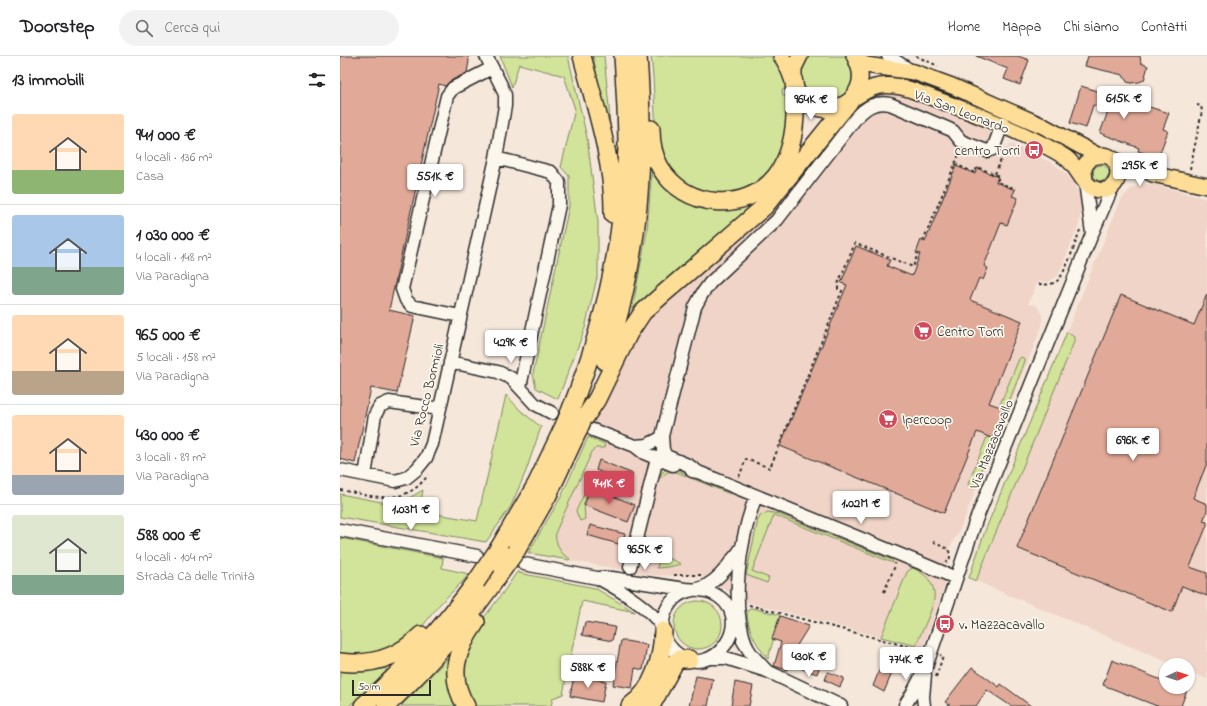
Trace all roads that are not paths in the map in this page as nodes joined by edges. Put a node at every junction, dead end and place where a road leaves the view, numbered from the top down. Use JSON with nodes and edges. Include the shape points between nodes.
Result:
{"nodes":[{"id":1,"x":486,"y":56,"type":"edge"},
{"id":2,"x":582,"y":56,"type":"edge"},
{"id":3,"x":623,"y":56,"type":"edge"},
{"id":4,"x":638,"y":56,"type":"edge"},
{"id":5,"x":646,"y":56,"type":"edge"},
{"id":6,"x":781,"y":56,"type":"edge"},
{"id":7,"x":800,"y":56,"type":"edge"},
{"id":8,"x":888,"y":56,"type":"edge"},
{"id":9,"x":854,"y":57,"type":"edge"},
{"id":10,"x":492,"y":68,"type":"junction"},
{"id":11,"x":914,"y":72,"type":"junction"},
{"id":12,"x":794,"y":82,"type":"junction"},
{"id":13,"x":849,"y":102,"type":"junction"},
{"id":14,"x":1002,"y":125,"type":"junction"},
{"id":15,"x":1097,"y":155,"type":"junction"},
{"id":16,"x":496,"y":158,"type":"junction"},
{"id":17,"x":1113,"y":159,"type":"junction"},
{"id":18,"x":1162,"y":176,"type":"junction"},
{"id":19,"x":1085,"y":182,"type":"junction"},
{"id":20,"x":1115,"y":183,"type":"junction"},
{"id":21,"x":1207,"y":186,"type":"edge"},
{"id":22,"x":1092,"y":234,"type":"junction"},
{"id":23,"x":608,"y":295,"type":"junction"},
{"id":24,"x":460,"y":316,"type":"junction"},
{"id":25,"x":450,"y":362,"type":"junction"},
{"id":26,"x":520,"y":387,"type":"junction"},
{"id":27,"x":440,"y":409,"type":"junction"},
{"id":28,"x":575,"y":423,"type":"junction"},
{"id":29,"x":661,"y":437,"type":"junction"},
{"id":30,"x":635,"y":446,"type":"junction"},
{"id":31,"x":656,"y":458,"type":"junction"},
{"id":32,"x":340,"y":470,"type":"edge"},
{"id":33,"x":698,"y":472,"type":"junction"},
{"id":34,"x":365,"y":475,"type":"junction"},
{"id":35,"x":756,"y":496,"type":"junction"},
{"id":36,"x":340,"y":530,"type":"edge"},
{"id":37,"x":741,"y":548,"type":"junction"},
{"id":38,"x":477,"y":556,"type":"dead end"},
{"id":39,"x":513,"y":559,"type":"junction"},
{"id":40,"x":630,"y":567,"type":"dead end"},
{"id":41,"x":595,"y":577,"type":"junction"},
{"id":42,"x":956,"y":578,"type":"junction"},
{"id":43,"x":476,"y":582,"type":"junction"},
{"id":44,"x":694,"y":590,"type":"junction"},
{"id":45,"x":731,"y":613,"type":"junction"},
{"id":46,"x":663,"y":631,"type":"junction"},
{"id":47,"x":747,"y":647,"type":"junction"},
{"id":48,"x":689,"y":659,"type":"junction"},
{"id":49,"x":706,"y":659,"type":"junction"},
{"id":50,"x":340,"y":662,"type":"edge"},
{"id":51,"x":926,"y":667,"type":"junction"},
{"id":52,"x":767,"y":671,"type":"junction"},
{"id":53,"x":648,"y":703,"type":"edge"},
{"id":54,"x":363,"y":706,"type":"edge"},
{"id":55,"x":386,"y":706,"type":"edge"},
{"id":56,"x":466,"y":706,"type":"edge"},
{"id":57,"x":630,"y":706,"type":"edge"},
{"id":58,"x":841,"y":706,"type":"edge"},
{"id":59,"x":908,"y":706,"type":"edge"},
{"id":60,"x":924,"y":706,"type":"edge"}],
"edges":[{"from":1,"to":10,"type":"street","name":"Via Rocco Bormioli"},
{"from":2,"to":23,"type":"highway","via":[[605,146],[612,189]]},
{"from":3,"to":23,"type":"highway","via":[[627,124],[625,181],[619,237]]},
{"from":4,"to":28,"type":"highway","via":[[641,108],[640,194],[628,281],[602,371]]},
{"from":5,"to":12,"type":"highway","via":[[651,135],[657,160],[664,173],[676,185],[695,196],[710,200],[729,202],[744,199],[764,188],[777,175],[792,139]]},
{"from":6,"to":12,"type":"main road","name":"Via San Leonardo"},
{"from":7,"to":12,"type":"main road","via":[[794,68]]},
{"from":8,"to":11,"type":"street"},
{"from":9,"to":11,"type":"main road","name":"Via San Leonardo","via":[[866,65]]},
{"from":9,"to":13,"type":"main road","name":"Via San Leonardo","via":[[860,69],[860,81],[857,92]]},
{"from":10,"to":16,"type":"street","name":"Via Rocco Bormioli","via":[[506,106]]},
{"from":10,"to":24,"type":"street","via":[[453,88],[447,96],[402,289],[406,300],[412,306]]},
{"from":11,"to":15,"type":"main road","name":"Via San Leonardo","via":[[1035,122]]},
{"from":12,"to":13,"type":"main road","name":"Via San Leonardo","via":[[803,100],[814,108],[833,109]]},
{"from":13,"to":14,"type":"main road","name":"Via San Leonardo","via":[[875,87],[895,86]]},
{"from":13,"to":28,"type":"highway","via":[[766,206],[643,312],[629,333],[599,394]]},
{"from":14,"to":19,"type":"main road","name":"Via San Leonardo","via":[[1065,157]]},
{"from":14,"to":29,"type":"street","via":[[994,147],[986,151],[964,142],[951,130],[890,104],[869,105],[863,110],[777,220],[713,280],[699,298]]},
{"from":15,"to":17,"type":"main road","name":"Via San Leonardo"},
{"from":15,"to":19,"type":"main road","via":[[1085,165]]},
{"from":16,"to":24,"type":"street","name":"Via Rocco Bormioli"},
{"from":16,"to":26,"type":"street","via":[[551,172],[559,182],[559,205]]},
{"from":17,"to":18,"type":"main road","name":"Via San Leonardo"},
{"from":17,"to":20,"type":"main road","via":[[1119,169]]},
{"from":18,"to":20,"type":"main road","name":"Via San Leonardo","via":[[1137,173],[1126,175]]},
{"from":18,"to":21,"type":"main road","name":"Via San Leonardo"},
{"from":19,"to":20,"type":"main road","name":"Via San Leonardo","via":[[1101,190]]},
{"from":19,"to":22,"type":"street","name":"Via Mazzacavallo"},
{"from":20,"to":22,"type":"street","name":"Via Mazzacavallo"},
{"from":22,"to":42,"type":"street","name":"Via Mazzacavallo","via":[[981,506]]},
{"from":23,"to":28,"type":"highway"},
{"from":24,"to":25,"type":"street","name":"Via Rocco Bormioli"},
{"from":25,"to":26,"type":"street","via":[[498,372],[511,378]]},
{"from":25,"to":27,"type":"street","name":"Via Rocco Bormioli"},
{"from":26,"to":28,"type":"street","via":[[535,404]]},
{"from":27,"to":34,"type":"street","name":"Via Rocco Bormioli","via":[[432,444],[426,458],[417,469],[406,478],[395,481]]},
{"from":27,"to":34,"type":"street","via":[[389,402],[380,406],[375,414]]},
{"from":28,"to":30,"type":"street"},
{"from":28,"to":39,"type":"highway","via":[[553,485]]},
{"from":28,"to":39,"type":"highway","via":[[520,514]]},
{"from":29,"to":30,"type":"street","via":[[647,446]]},
{"from":29,"to":31,"type":"street"},
{"from":29,"to":33,"type":"street","via":[[665,454]]},
{"from":30,"to":31,"type":"street"},
{"from":31,"to":33,"type":"street"},
{"from":31,"to":40,"type":"street"},
{"from":32,"to":34,"type":"street","name":"Via Rocco Bormioli"},
{"from":33,"to":35,"type":"street"},
{"from":35,"to":37,"type":"street"},
{"from":35,"to":42,"type":"street"},
{"from":36,"to":38,"type":"street"},
{"from":37,"to":44,"type":"street","via":[[721,576],[705,587]]},
{"from":37,"to":47,"type":"street","via":[[738,600]]},
{"from":39,"to":41,"type":"street"},
{"from":39,"to":43,"type":"highway","bridge":true},
{"from":39,"to":55,"type":"highway","via":[[448,641]]},
{"from":39,"to":56,"type":"highway","via":[[459,651],[455,670],[456,683]]},
{"from":41,"to":44,"type":"street"},
{"from":41,"to":46,"type":"street","via":[[646,609],[658,620]]},
{"from":42,"to":51,"type":"street","name":"Via Mazzacavallo"},
{"from":43,"to":50,"type":"highway","via":[[415,641],[401,651],[373,661]]},
{"from":43,"to":54,"type":"highway","via":[[418,652]]},
{"from":44,"to":45,"type":"street","via":[[716,595]]},
{"from":44,"to":46,"type":"street","via":[[683,593],[669,604],[663,620]]},
{"from":45,"to":47,"type":"street"},
{"from":45,"to":49,"type":"street","via":[[732,631],[728,642],[717,655]]},
{"from":46,"to":48,"type":"street","via":[[674,651]]},
{"from":46,"to":53,"type":"highway"},
{"from":47,"to":52,"type":"street","via":[[761,667]]},
{"from":48,"to":49,"type":"street"},
{"from":48,"to":53,"type":"highway","via":[[675,662]]},
{"from":49,"to":52,"type":"street","via":[[726,658]]},
{"from":51,"to":59,"type":"street","name":"Via Mazzacavallo"},
{"from":51,"to":60,"type":"street","name":"Via Mazzacavallo"},
{"from":52,"to":58,"type":"street"},
{"from":53,"to":57,"type":"highway"}]}
